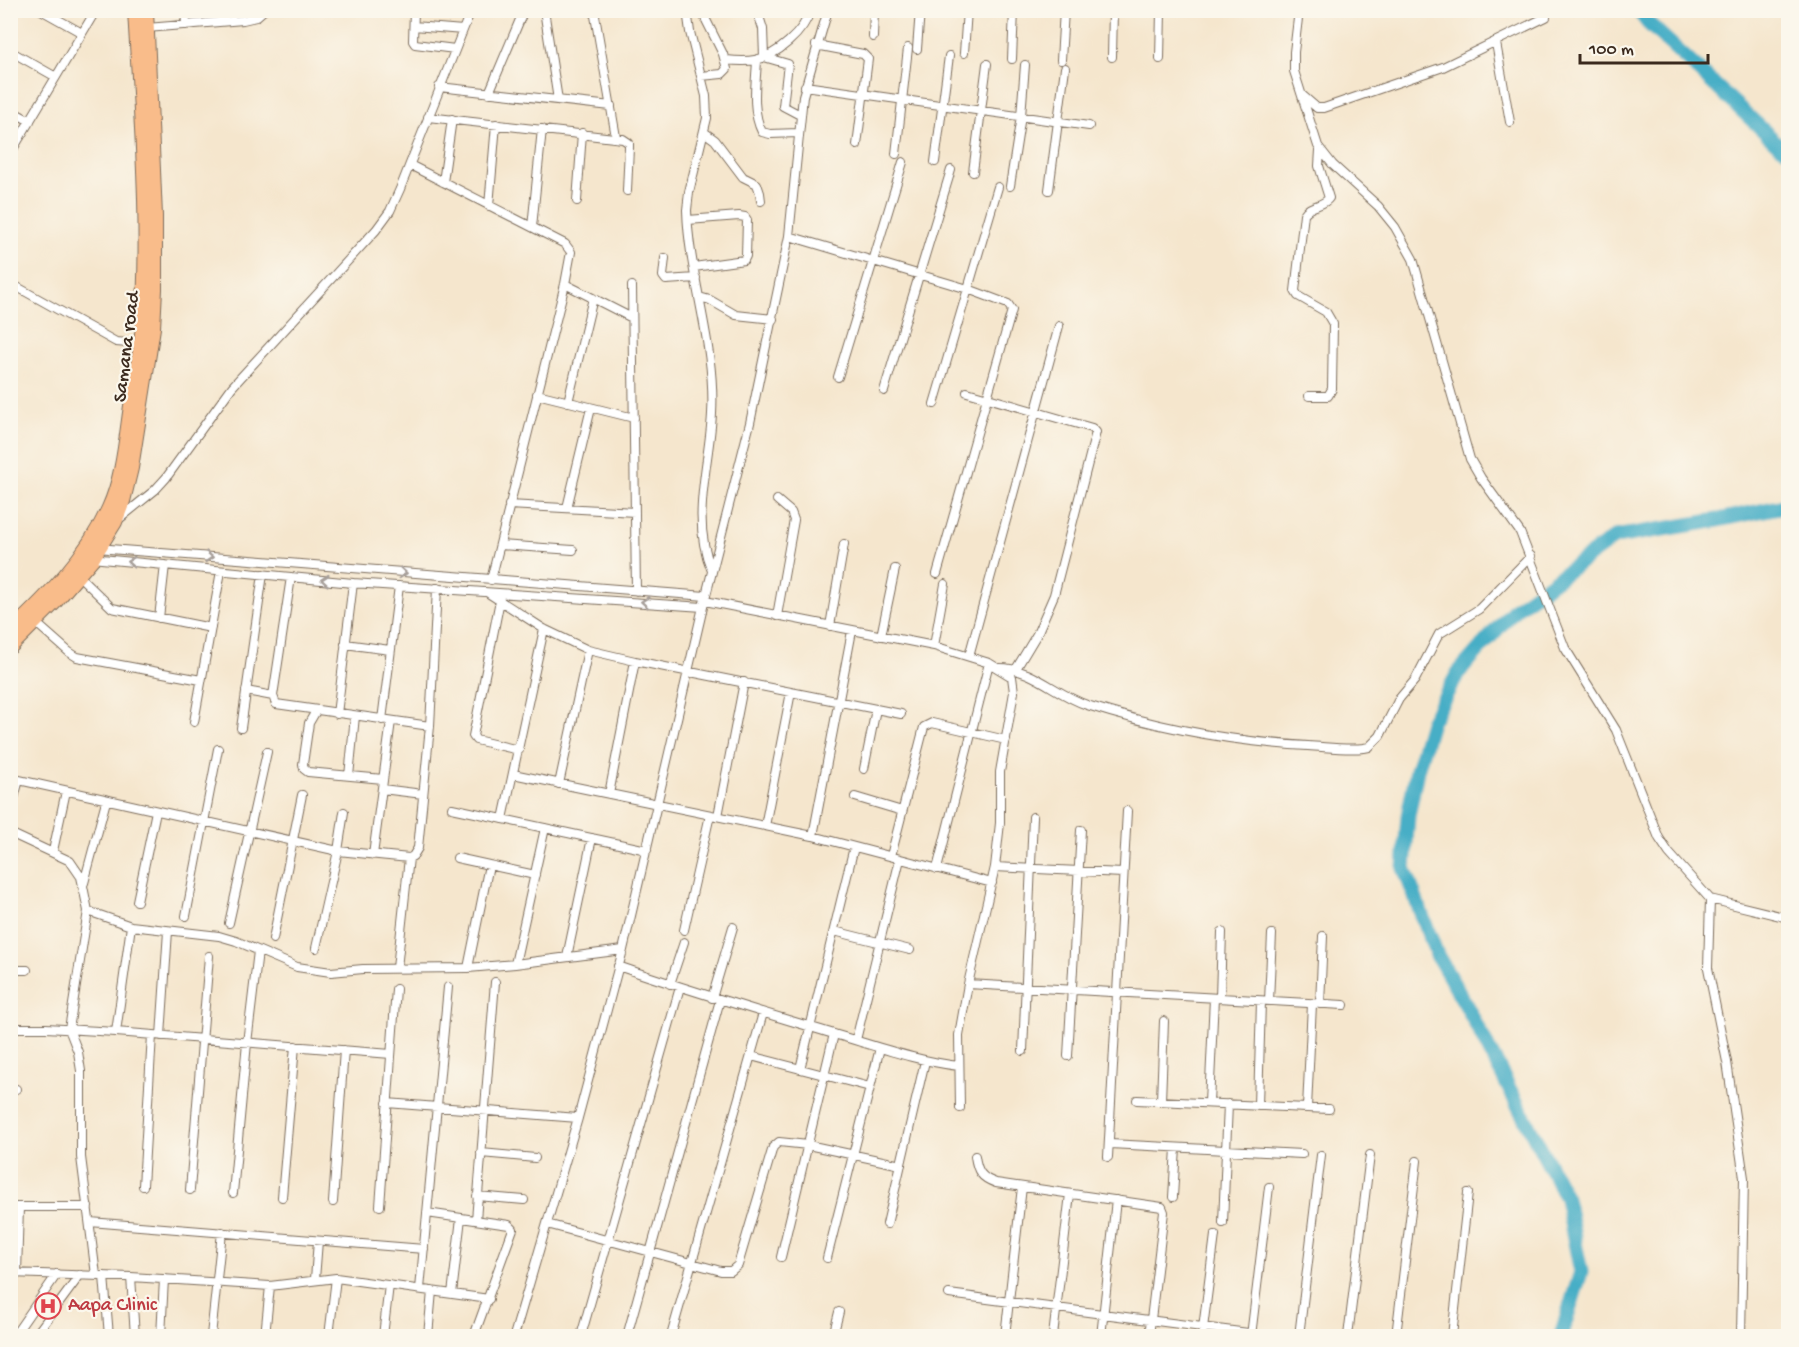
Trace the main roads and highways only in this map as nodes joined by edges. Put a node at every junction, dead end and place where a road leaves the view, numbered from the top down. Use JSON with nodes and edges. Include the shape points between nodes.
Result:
{"nodes":[{"id":1,"x":135,"y":10,"type":"edge"},
{"id":2,"x":146,"y":10,"type":"edge"},
{"id":3,"x":90,"y":553,"type":"junction"},
{"id":4,"x":75,"y":572,"type":"junction"},
{"id":5,"x":10,"y":633,"type":"edge"},
{"id":6,"x":10,"y":647,"type":"edge"}],
"edges":[{"from":1,"to":3,"type":"main road","name":"Samana road","via":[[145,217],[144,308],[116,488]]},
{"from":2,"to":3,"type":"main road","name":"Samana road","via":[[155,216],[153,328],[123,501],[115,522]]},
{"from":3,"to":4,"type":"main road","name":"Samana road"},
{"from":4,"to":5,"type":"main road","name":"Samana road"},
{"from":4,"to":6,"type":"main road","name":"Samana road"}]}
